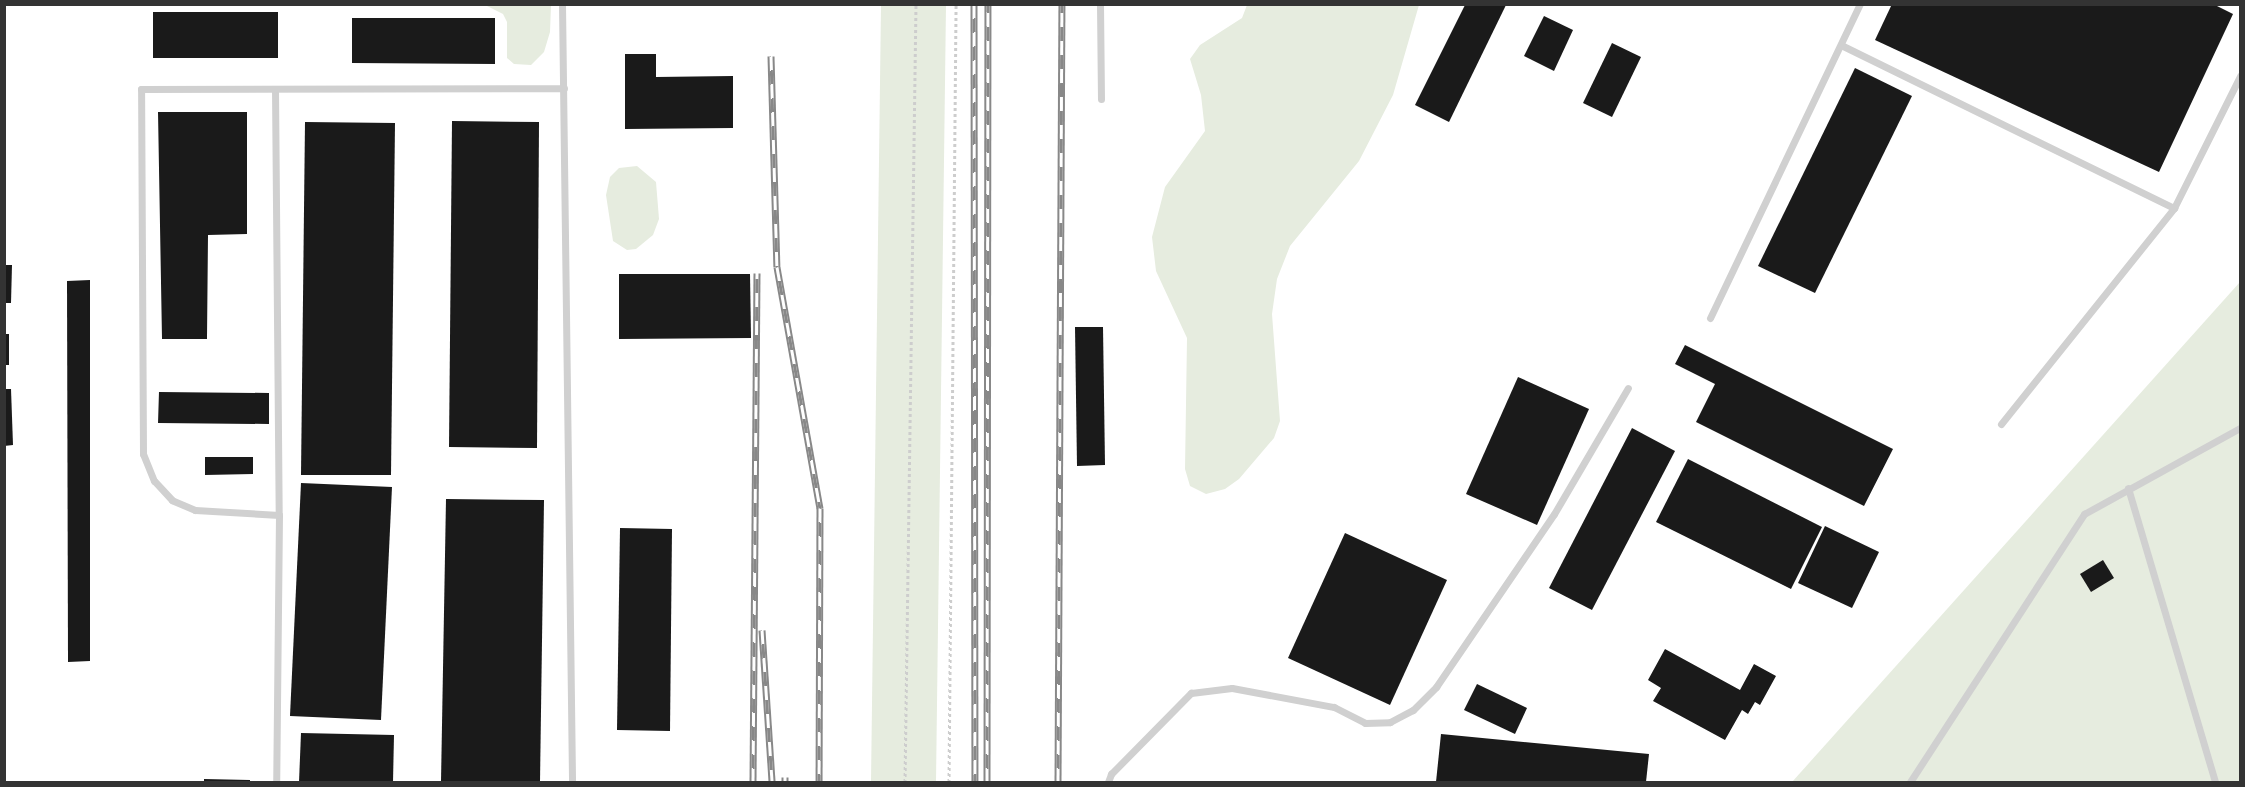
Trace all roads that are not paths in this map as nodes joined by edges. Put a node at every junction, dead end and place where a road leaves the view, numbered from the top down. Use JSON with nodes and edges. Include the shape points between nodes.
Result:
{"nodes":[{"id":1,"x":562,"y":4,"type":"edge"},
{"id":2,"x":1100,"y":4,"type":"edge"},
{"id":3,"x":1860,"y":4,"type":"edge"},
{"id":4,"x":1841,"y":45,"type":"junction"},
{"id":5,"x":2241,"y":76,"type":"edge"},
{"id":6,"x":564,"y":88,"type":"junction"},
{"id":7,"x":275,"y":89,"type":"junction"},
{"id":8,"x":1101,"y":99,"type":"dead end"},
{"id":9,"x":2174,"y":208,"type":"junction"},
{"id":10,"x":1710,"y":318,"type":"dead end"},
{"id":11,"x":1628,"y":388,"type":"dead end"},
{"id":12,"x":2001,"y":424,"type":"dead end"},
{"id":13,"x":2241,"y":428,"type":"edge"},
{"id":14,"x":2128,"y":488,"type":"junction"},
{"id":15,"x":279,"y":515,"type":"junction"},
{"id":16,"x":276,"y":783,"type":"edge"},
{"id":17,"x":572,"y":783,"type":"edge"},
{"id":18,"x":1108,"y":783,"type":"edge"},
{"id":19,"x":1911,"y":783,"type":"edge"},
{"id":20,"x":2215,"y":783,"type":"edge"}],
"edges":[{"from":1,"to":6,"type":"lane"},
{"from":2,"to":8,"type":"lane"},
{"from":3,"to":4,"type":"lane"},
{"from":4,"to":9,"type":"lane"},
{"from":4,"to":10,"type":"lane"},
{"from":5,"to":9,"type":"lane"},
{"from":6,"to":7,"type":"lane"},
{"from":6,"to":17,"type":"lane"},
{"from":7,"to":15,"type":"lane"},
{"from":7,"to":15,"type":"lane","via":[[141,89],[143,454],[154,481],[171,500],[195,510]]},
{"from":9,"to":12,"type":"lane"},
{"from":11,"to":18,"type":"lane","via":[[1554,514],[1436,687],[1413,710],[1390,722],[1365,723],[1334,707],[1232,688],[1191,693],[1111,774]]},
{"from":13,"to":14,"type":"lane"},
{"from":14,"to":19,"type":"lane","via":[[2084,514]]},
{"from":14,"to":20,"type":"lane"},
{"from":15,"to":16,"type":"lane"}]}
